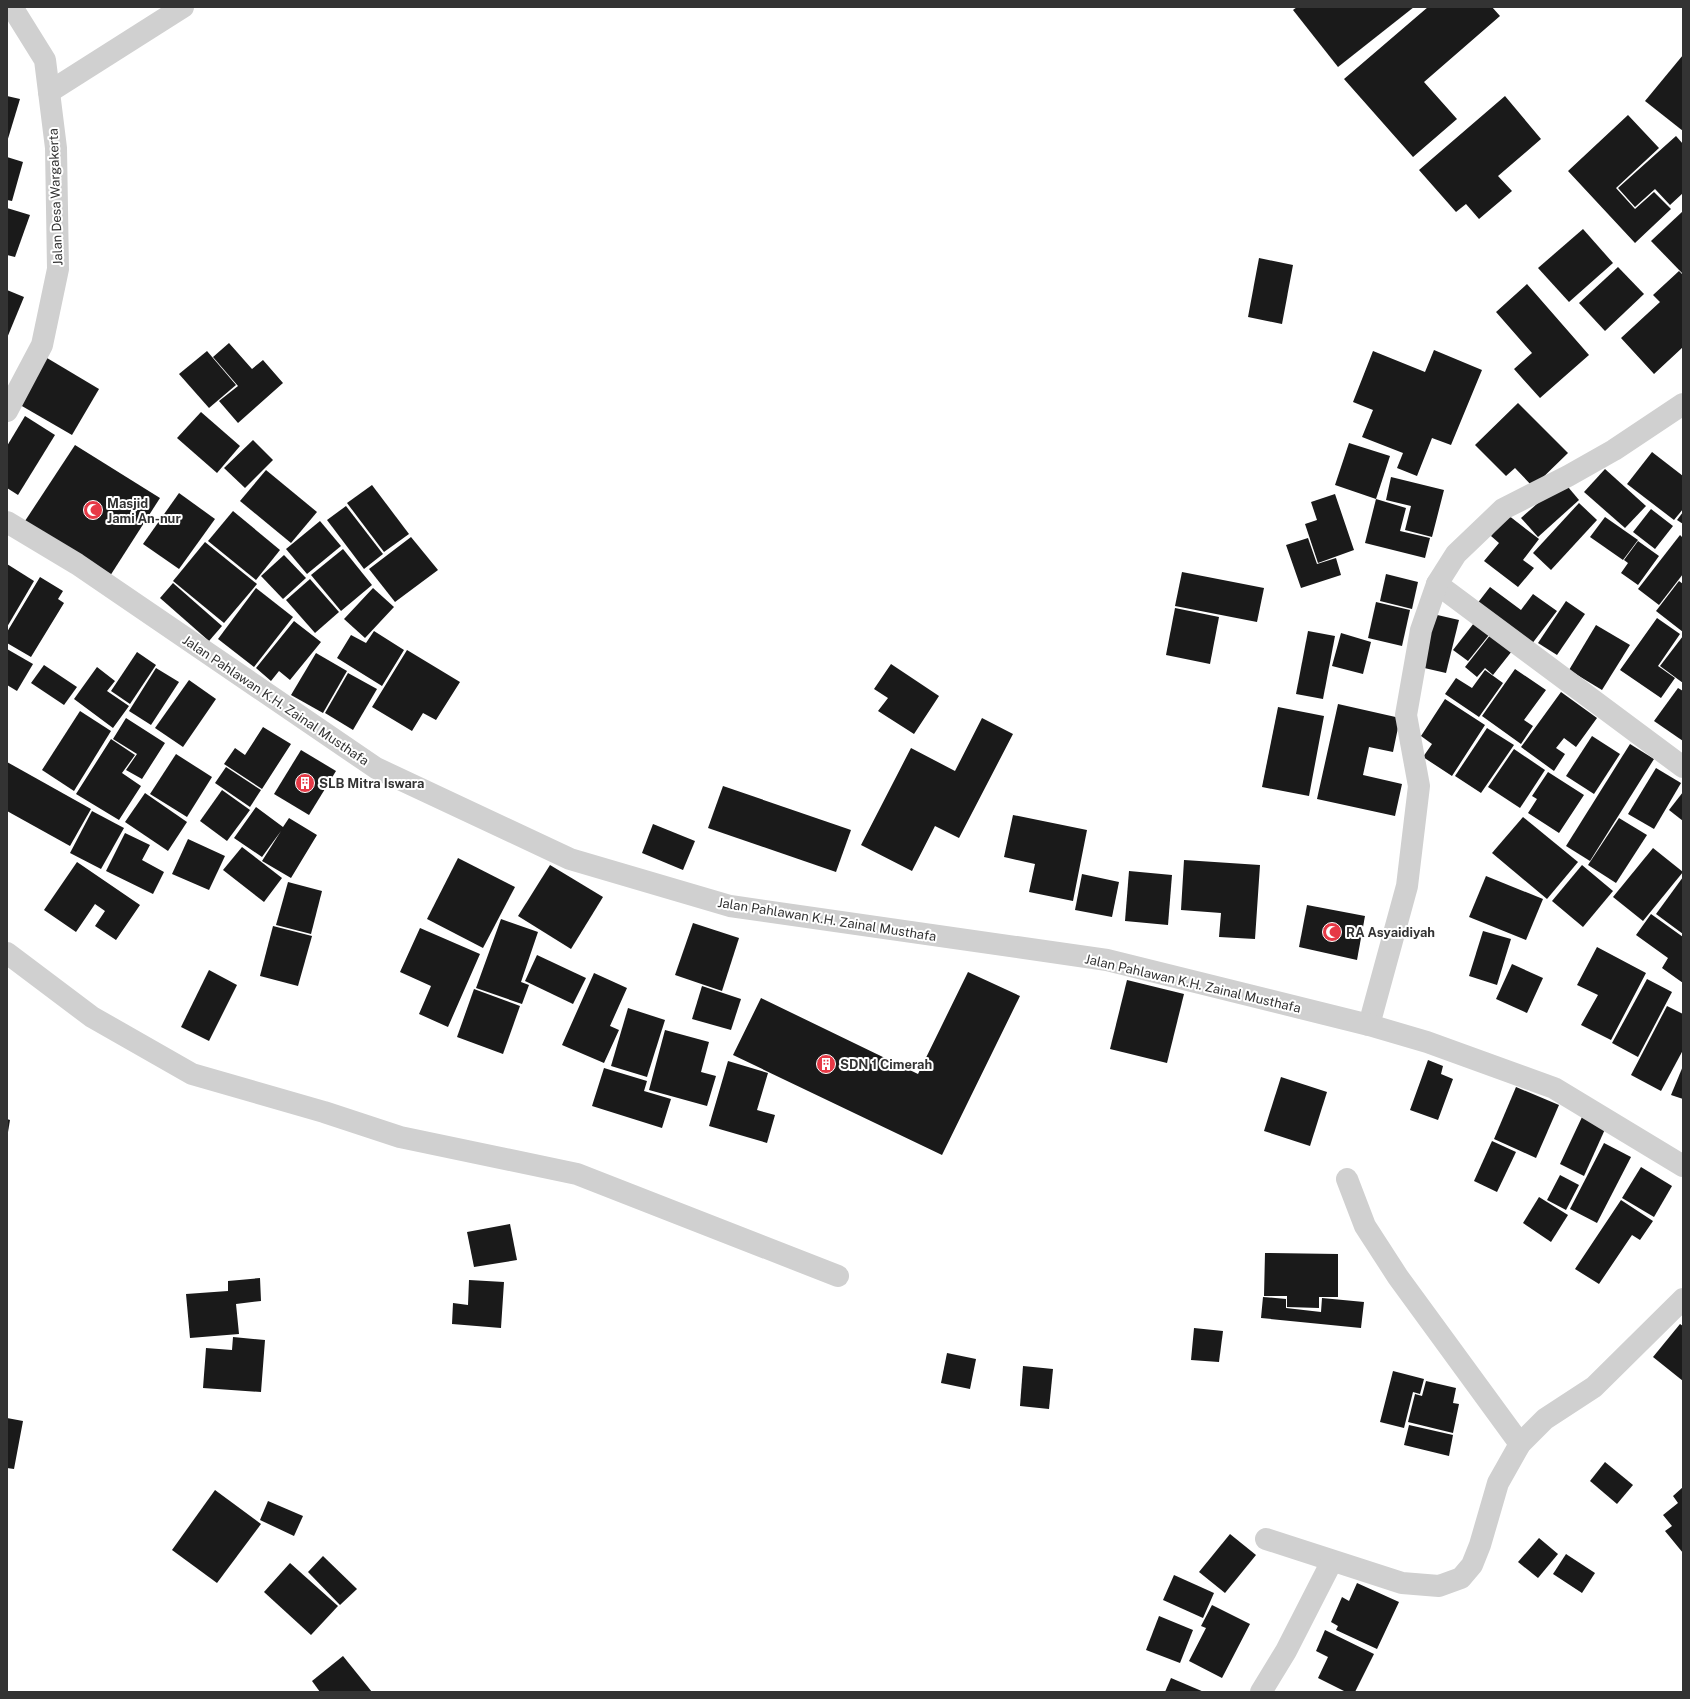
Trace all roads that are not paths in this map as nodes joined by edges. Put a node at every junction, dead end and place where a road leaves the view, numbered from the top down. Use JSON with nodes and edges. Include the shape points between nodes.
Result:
{"nodes":[{"id":1,"x":12,"y":7,"type":"edge"},
{"id":2,"x":183,"y":7,"type":"edge"},
{"id":3,"x":49,"y":92,"type":"junction"},
{"id":4,"x":1683,"y":404,"type":"edge"},
{"id":5,"x":7,"y":411,"type":"edge"},
{"id":6,"x":7,"y":522,"type":"edge"},
{"id":7,"x":1437,"y":584,"type":"junction"},
{"id":8,"x":1683,"y":767,"type":"edge"},
{"id":9,"x":7,"y":953,"type":"edge"},
{"id":10,"x":1369,"y":1025,"type":"junction"},
{"id":11,"x":1683,"y":1166,"type":"edge"},
{"id":12,"x":1347,"y":1179,"type":"dead end"},
{"id":13,"x":838,"y":1276,"type":"dead end"},
{"id":14,"x":1683,"y":1299,"type":"edge"},
{"id":15,"x":1520,"y":1444,"type":"junction"},
{"id":16,"x":1266,"y":1539,"type":"dead end"},
{"id":17,"x":1332,"y":1561,"type":"junction"},
{"id":18,"x":1261,"y":1692,"type":"edge"}],
"edges":[{"from":1,"to":3,"type":"street","name":"Jalan Desa Wargakerta","via":[[45,60]]},
{"from":2,"to":3,"type":"street"},
{"from":3,"to":5,"type":"street","name":"Jalan Desa Wargakerta","via":[[56,148],[58,269],[42,345]]},
{"from":4,"to":7,"type":"street","via":[[1614,450],[1504,508],[1456,554]]},
{"from":6,"to":10,"type":"street","name":"Jalan Pahlawan K.H. Zainal Musthafa","via":[[77,564],[376,768],[570,859],[730,906],[1107,960]]},
{"from":7,"to":8,"type":"street"},
{"from":7,"to":10,"type":"street","via":[[1422,630],[1406,715],[1419,786],[1407,886]]},
{"from":9,"to":13,"type":"street","via":[[92,1018],[192,1074],[400,1137],[577,1174]]},
{"from":10,"to":11,"type":"street","name":"Jalan Pahlawan K.H. Zainal Musthafa","via":[[1427,1042],[1554,1088]]},
{"from":12,"to":15,"type":"street","via":[[1365,1226],[1377,1245]]},
{"from":14,"to":15,"type":"street","via":[[1594,1387],[1545,1420]]},
{"from":15,"to":17,"type":"street","via":[[1498,1483],[1472,1565],[1461,1578],[1439,1586],[1402,1583]]},
{"from":16,"to":17,"type":"street"},
{"from":17,"to":18,"type":"street","via":[[1286,1651]]}]}
